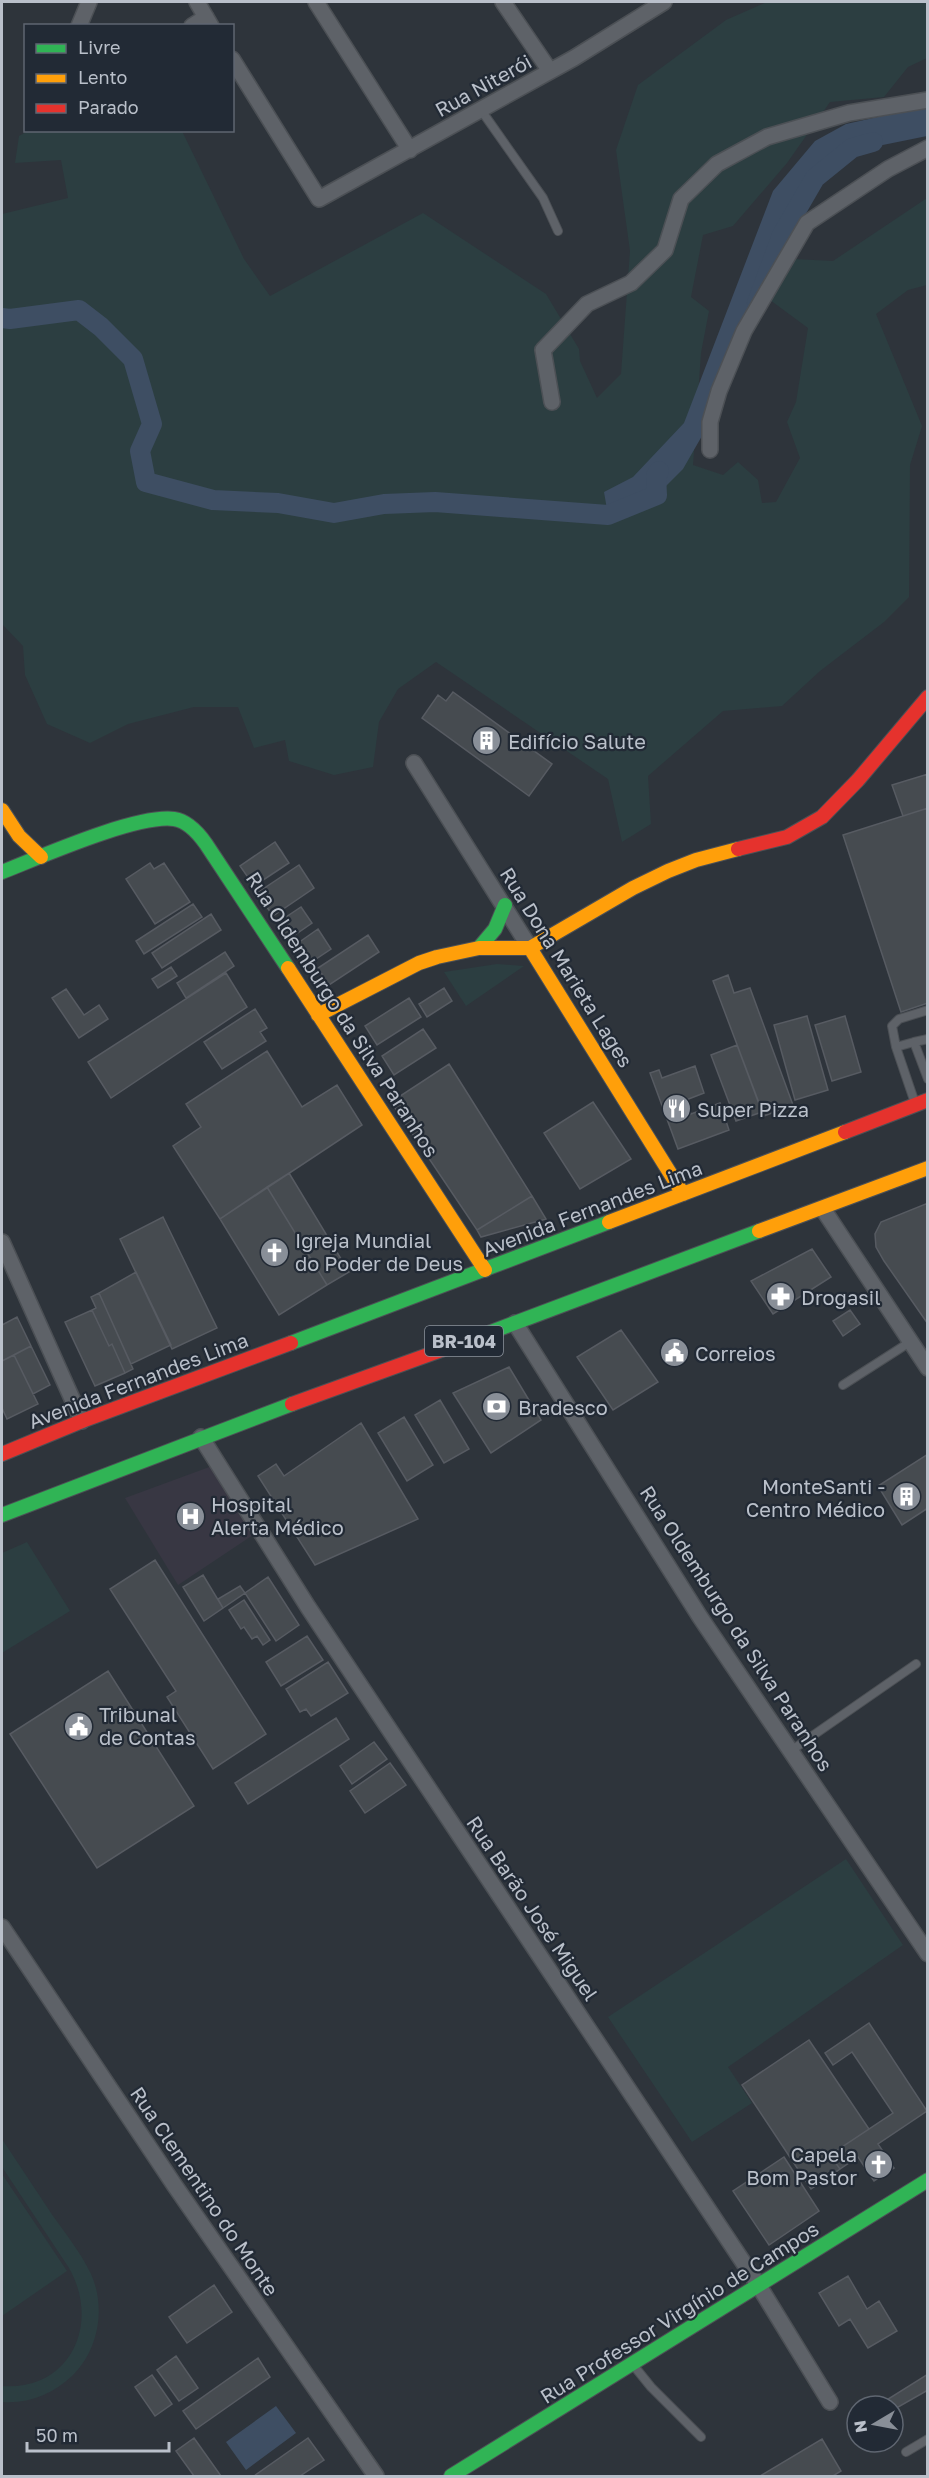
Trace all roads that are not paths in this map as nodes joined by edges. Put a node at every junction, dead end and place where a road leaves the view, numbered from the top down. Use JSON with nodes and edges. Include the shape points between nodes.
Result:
{"nodes":[{"id":1,"x":89,"y":2,"type":"edge"},
{"id":2,"x":197,"y":2,"type":"edge"},
{"id":3,"x":316,"y":2,"type":"edge"},
{"id":4,"x":503,"y":2,"type":"edge"},
{"id":5,"x":664,"y":2,"type":"edge"},
{"id":6,"x":209,"y":21,"type":"edge"},
{"id":7,"x":80,"y":24,"type":"edge"},
{"id":8,"x":234,"y":63,"type":"edge"},
{"id":9,"x":550,"y":71,"type":"junction"},
{"id":10,"x":927,"y":100,"type":"edge"},
{"id":11,"x":481,"y":110,"type":"junction"},
{"id":12,"x":927,"y":148,"type":"edge"},
{"id":13,"x":410,"y":150,"type":"junction"},
{"id":14,"x":558,"y":231,"type":"dead end"},
{"id":15,"x":552,"y":402,"type":"dead end"},
{"id":16,"x":710,"y":450,"type":"dead end"},
{"id":17,"x":927,"y":697,"type":"edge"},
{"id":18,"x":414,"y":763,"type":"dead end"},
{"id":19,"x":2,"y":810,"type":"edge"},
{"id":20,"x":19,"y":836,"type":"junction"},
{"id":21,"x":41,"y":857,"type":"junction"},
{"id":22,"x":17,"y":866,"type":"junction"},
{"id":23,"x":2,"y":872,"type":"edge"},
{"id":24,"x":505,"y":905,"type":"junction"},
{"id":25,"x":479,"y":948,"type":"junction"},
{"id":26,"x":530,"y":948,"type":"junction"},
{"id":27,"x":927,"y":1010,"type":"edge"},
{"id":28,"x":318,"y":1015,"type":"junction"},
{"id":29,"x":927,"y":1039,"type":"edge"},
{"id":30,"x":914,"y":1042,"type":"junction"},
{"id":31,"x":896,"y":1047,"type":"junction"},
{"id":32,"x":927,"y":1079,"type":"edge"},
{"id":33,"x":922,"y":1102,"type":"edge"},
{"id":34,"x":927,"y":1168,"type":"edge"},
{"id":35,"x":683,"y":1194,"type":"junction"},
{"id":36,"x":823,"y":1209,"type":"junction"},
{"id":37,"x":2,"y":1242,"type":"edge"},
{"id":38,"x":485,"y":1270,"type":"junction"},
{"id":39,"x":515,"y":1323,"type":"junction"},
{"id":40,"x":910,"y":1342,"type":"junction"},
{"id":41,"x":927,"y":1368,"type":"edge"},
{"id":42,"x":843,"y":1384,"type":"dead end"},
{"id":43,"x":82,"y":1421,"type":"junction"},
{"id":44,"x":201,"y":1437,"type":"junction"},
{"id":45,"x":2,"y":1454,"type":"edge"},
{"id":46,"x":2,"y":1515,"type":"edge"},
{"id":47,"x":916,"y":1664,"type":"dead end"},
{"id":48,"x":792,"y":1750,"type":"junction"},
{"id":49,"x":2,"y":1927,"type":"edge"},
{"id":50,"x":927,"y":1954,"type":"edge"},
{"id":51,"x":927,"y":2180,"type":"edge"},
{"id":52,"x":759,"y":2286,"type":"junction"},
{"id":53,"x":632,"y":2364,"type":"junction"},
{"id":54,"x":830,"y":2402,"type":"dead end"},
{"id":55,"x":701,"y":2437,"type":"dead end"},
{"id":56,"x":927,"y":2439,"type":"edge"},
{"id":57,"x":906,"y":2452,"type":"dead end"},
{"id":58,"x":376,"y":2476,"type":"edge"},
{"id":59,"x":451,"y":2476,"type":"edge"}],
"edges":[{"from":1,"to":7,"type":"street"},
{"from":2,"to":6,"type":"street"},
{"from":3,"to":13,"type":"street"},
{"from":4,"to":9,"type":"street"},
{"from":5,"to":9,"type":"street","name":"Rua Niterói"},
{"from":8,"to":13,"type":"street","name":"Rua Niterói","via":[[319,199]]},
{"from":9,"to":11,"type":"street","name":"Rua Niterói"},
{"from":10,"to":15,"type":"street","via":[[849,113],[767,136],[717,164],[681,198],[665,250],[631,283],[587,304],[543,350]]},
{"from":11,"to":13,"type":"street","name":"Rua Niterói"},
{"from":11,"to":14,"type":"lane","via":[[543,198]]},
{"from":12,"to":16,"type":"street","via":[[888,169],[807,224],[744,331],[710,422]]},
{"from":17,"to":26,"type":"main road","via":[[858,780],[806,828],[668,871]]},
{"from":18,"to":24,"type":"street","name":"Rua Dona Marieta Lages"},
{"from":19,"to":20,"type":"main road"},
{"from":20,"to":21,"type":"main road"},
{"from":20,"to":22,"type":"main road"},
{"from":21,"to":22,"type":"main road","name":"Rua Oldemburgo da Silva Paranhos"},
{"from":21,"to":28,"type":"main road","name":"Rua Oldemburgo da Silva Paranhos","via":[[142,823],[174,819],[190,827]]},
{"from":22,"to":23,"type":"main road","name":"Rua Oldemburgo da Silva Paranhos"},
{"from":24,"to":25,"type":"main road","via":[[495,929]]},
{"from":24,"to":26,"type":"street","name":"Rua Dona Marieta Lages"},
{"from":25,"to":26,"type":"main road"},
{"from":25,"to":28,"type":"main road","via":[[419,963]]},
{"from":26,"to":35,"type":"main road","name":"Rua Dona Marieta Lages"},
{"from":27,"to":31,"type":"lane","via":[[899,1019],[892,1026]]},
{"from":28,"to":38,"type":"main road","name":"Rua Oldemburgo da Silva Paranhos"},
{"from":29,"to":30,"type":"lane"},
{"from":30,"to":31,"type":"lane"},
{"from":30,"to":32,"type":"lane"},
{"from":31,"to":33,"type":"lane"},
{"from":33,"to":35,"type":"main road","name":"Avenida Fernandes Lima"},
{"from":34,"to":36,"type":"main road","number":"BR-104"},
{"from":35,"to":38,"type":"main road","name":"Avenida Fernandes Lima"},
{"from":36,"to":39,"type":"main road","number":"BR-104"},
{"from":36,"to":40,"type":"street"},
{"from":37,"to":43,"type":"street"},
{"from":38,"to":43,"type":"main road","name":"Avenida Fernandes Lima"},
{"from":39,"to":44,"type":"main road","number":"BR-104"},
{"from":39,"to":48,"type":"street","name":"Rua Oldemburgo da Silva Paranhos","via":[[700,1617]]},
{"from":40,"to":41,"type":"street"},
{"from":40,"to":42,"type":"lane"},
{"from":43,"to":45,"type":"main road","name":"Avenida Fernandes Lima"},
{"from":44,"to":46,"type":"main road","number":"BR-104"},
{"from":44,"to":52,"type":"street","name":"Rua Barão José Miguel","via":[[308,1607]]},
{"from":47,"to":48,"type":"lane"},
{"from":48,"to":50,"type":"street","name":"Rua Oldemburgo da Silva Paranhos"},
{"from":49,"to":58,"type":"street","name":"Rua Clementino do Monte"},
{"from":51,"to":52,"type":"main road","name":"Rua Professor Virgínio de Campos"},
{"from":52,"to":53,"type":"main road","name":"Rua Professor Virgínio de Campos"},
{"from":52,"to":54,"type":"street","name":"Rua Barão José Miguel"},
{"from":53,"to":55,"type":"lane"},
{"from":53,"to":59,"type":"main road","name":"Rua Professor Virgínio de Campos"},
{"from":56,"to":57,"type":"lane"}]}
